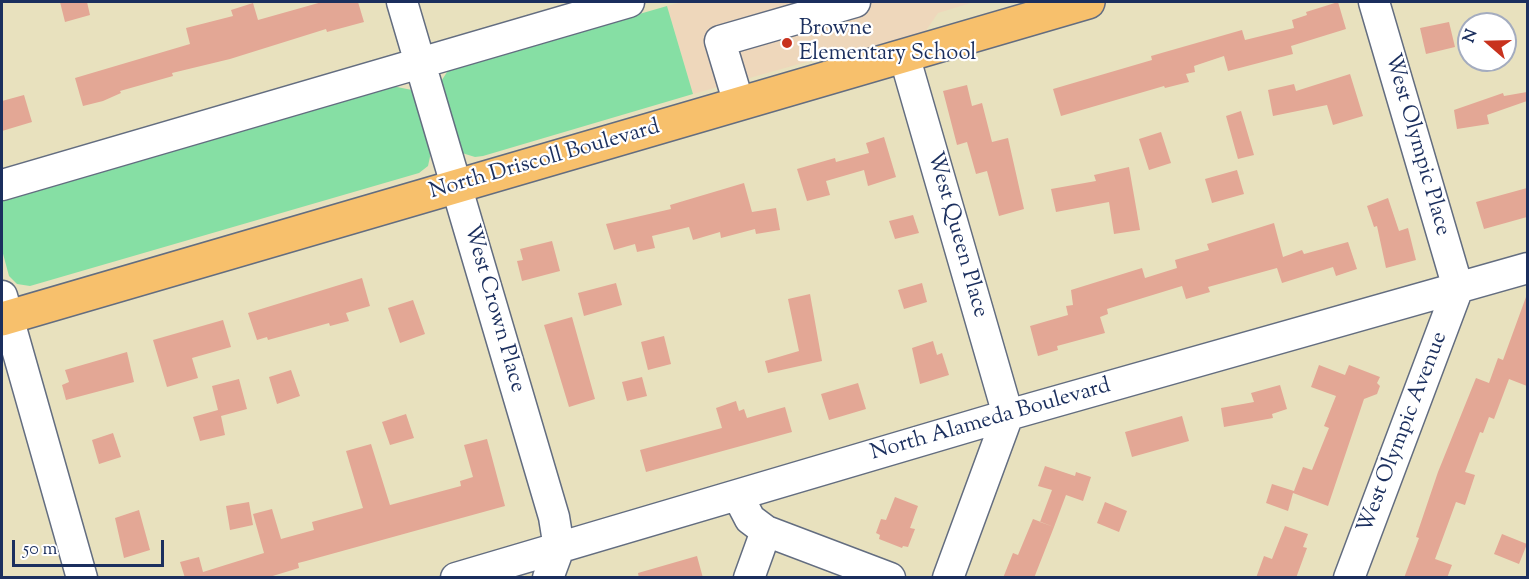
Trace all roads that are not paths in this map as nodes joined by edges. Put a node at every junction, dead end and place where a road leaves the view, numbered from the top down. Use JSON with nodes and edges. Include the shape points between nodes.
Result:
{"nodes":[{"id":1,"x":402,"y":2,"type":"edge"},
{"id":2,"x":629,"y":2,"type":"edge"},
{"id":3,"x":855,"y":2,"type":"edge"},
{"id":4,"x":1088,"y":2,"type":"edge"},
{"id":5,"x":1374,"y":2,"type":"edge"},
{"id":6,"x":904,"y":55,"type":"junction"},
{"id":7,"x":419,"y":62,"type":"junction"},
{"id":8,"x":739,"y":104,"type":"junction"},
{"id":9,"x":2,"y":185,"type":"edge"},
{"id":10,"x":457,"y":187,"type":"junction"},
{"id":11,"x":1527,"y":268,"type":"edge"},
{"id":12,"x":1458,"y":288,"type":"junction"},
{"id":13,"x":3,"y":311,"type":"edge"},
{"id":14,"x":1008,"y":415,"type":"junction"},
{"id":15,"x":738,"y":496,"type":"junction"},
{"id":16,"x":766,"y":531,"type":"junction"},
{"id":17,"x":559,"y":548,"type":"junction"},
{"id":18,"x":82,"y":578,"type":"edge"},
{"id":19,"x":456,"y":578,"type":"edge"},
{"id":20,"x":548,"y":578,"type":"edge"},
{"id":21,"x":749,"y":578,"type":"edge"},
{"id":22,"x":890,"y":578,"type":"edge"},
{"id":23,"x":948,"y":578,"type":"edge"},
{"id":24,"x":1349,"y":578,"type":"edge"}],
"edges":[{"from":1,"to":7,"type":"street","name":"West Crown Place"},
{"from":2,"to":7,"type":"street"},
{"from":3,"to":8,"type":"street","via":[[720,41]]},
{"from":4,"to":6,"type":"main road","name":"North Driscoll Boulevard"},
{"from":5,"to":12,"type":"street","name":"West Olympic Place"},
{"from":6,"to":8,"type":"main road","name":"North Driscoll Boulevard"},
{"from":6,"to":14,"type":"street","name":"West Queen Place"},
{"from":7,"to":9,"type":"street"},
{"from":7,"to":10,"type":"street","name":"West Crown Place"},
{"from":8,"to":10,"type":"main road","name":"North Driscoll Boulevard"},
{"from":10,"to":13,"type":"main road","name":"North Driscoll Boulevard"},
{"from":10,"to":17,"type":"street","name":"West Crown Place","via":[[554,517]]},
{"from":11,"to":12,"type":"street","name":"North Alameda Boulevard"},
{"from":12,"to":14,"type":"street","name":"North Alameda Boulevard"},
{"from":12,"to":24,"type":"street","name":"West Olympic Avenue"},
{"from":13,"to":18,"type":"street"},
{"from":14,"to":15,"type":"street","name":"North Alameda Boulevard"},
{"from":14,"to":23,"type":"street"},
{"from":15,"to":16,"type":"street","via":[[750,519]]},
{"from":15,"to":17,"type":"street","name":"North Alameda Boulevard"},
{"from":16,"to":21,"type":"street"},
{"from":16,"to":22,"type":"street"},
{"from":17,"to":19,"type":"street","name":"North Alameda Boulevard"},
{"from":17,"to":20,"type":"street"}]}
